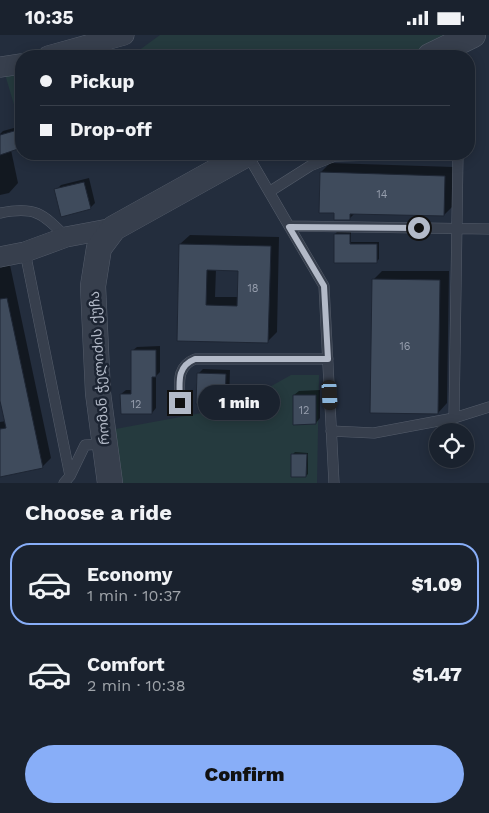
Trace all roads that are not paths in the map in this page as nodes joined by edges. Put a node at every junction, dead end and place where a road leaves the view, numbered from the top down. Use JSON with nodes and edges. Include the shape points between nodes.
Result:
{"nodes":[{"id":1,"x":124,"y":35,"type":"edge"},
{"id":2,"x":473,"y":35,"type":"edge"},
{"id":3,"x":70,"y":50,"type":"edge"},
{"id":4,"x":442,"y":50,"type":"edge"},
{"id":5,"x":15,"y":65,"type":"edge"},
{"id":6,"x":0,"y":67,"type":"edge"},
{"id":7,"x":236,"y":160,"type":"edge"},
{"id":8,"x":250,"y":160,"type":"edge"},
{"id":9,"x":325,"y":160,"type":"edge"},
{"id":10,"x":458,"y":160,"type":"edge"},
{"id":11,"x":269,"y":192,"type":"junction"},
{"id":12,"x":0,"y":213,"type":"edge"},
{"id":13,"x":289,"y":227,"type":"junction"},
{"id":14,"x":114,"y":228,"type":"junction"},
{"id":15,"x":456,"y":229,"type":"junction"},
{"id":16,"x":489,"y":229,"type":"edge"},
{"id":17,"x":66,"y":237,"type":"junction"},
{"id":18,"x":25,"y":252,"type":"junction"},
{"id":19,"x":0,"y":257,"type":"edge"},
{"id":20,"x":328,"y":359,"type":"junction"},
{"id":21,"x":180,"y":403,"type":"dead end"},
{"id":22,"x":489,"y":407,"type":"edge"},
{"id":23,"x":454,"y":418,"type":"junction"},
{"id":24,"x":331,"y":431,"type":"junction"},
{"id":25,"x":104,"y":444,"type":"junction"},
{"id":26,"x":67,"y":480,"type":"edge"},
{"id":27,"x":110,"y":483,"type":"edge"},
{"id":28,"x":334,"y":483,"type":"edge"}],
"edges":[{"from":1,"to":3,"type":"street"},
{"from":2,"to":4,"type":"street"},
{"from":5,"to":6,"type":"street"},
{"from":7,"to":14,"type":"street"},
{"from":8,"to":11,"type":"lane"},
{"from":9,"to":11,"type":"lane"},
{"from":10,"to":15,"type":"lane"},
{"from":11,"to":13,"type":"lane"},
{"from":12,"to":17,"type":"lane","via":[[19,209],[33,211],[48,219]]},
{"from":13,"to":15,"type":"lane"},
{"from":13,"to":20,"type":"lane","via":[[324,286]]},
{"from":14,"to":17,"type":"street"},
{"from":14,"to":25,"type":"street","name":"რომან ჭელიძის ქუჩა","via":[[99,248],[93,285]]},
{"from":15,"to":16,"type":"lane"},
{"from":15,"to":23,"type":"lane"},
{"from":17,"to":18,"type":"street"},
{"from":18,"to":19,"type":"street"},
{"from":18,"to":26,"type":"lane"},
{"from":20,"to":21,"type":"lane","via":[[195,359],[181,369]]},
{"from":20,"to":24,"type":"lane"},
{"from":22,"to":23,"type":"lane"},
{"from":23,"to":24,"type":"lane","via":[[374,433]]},
{"from":24,"to":28,"type":"lane"},
{"from":25,"to":26,"type":"lane","via":[[85,445]]},
{"from":25,"to":27,"type":"street","name":"რომან ჭელიძის ქუჩა"}]}
